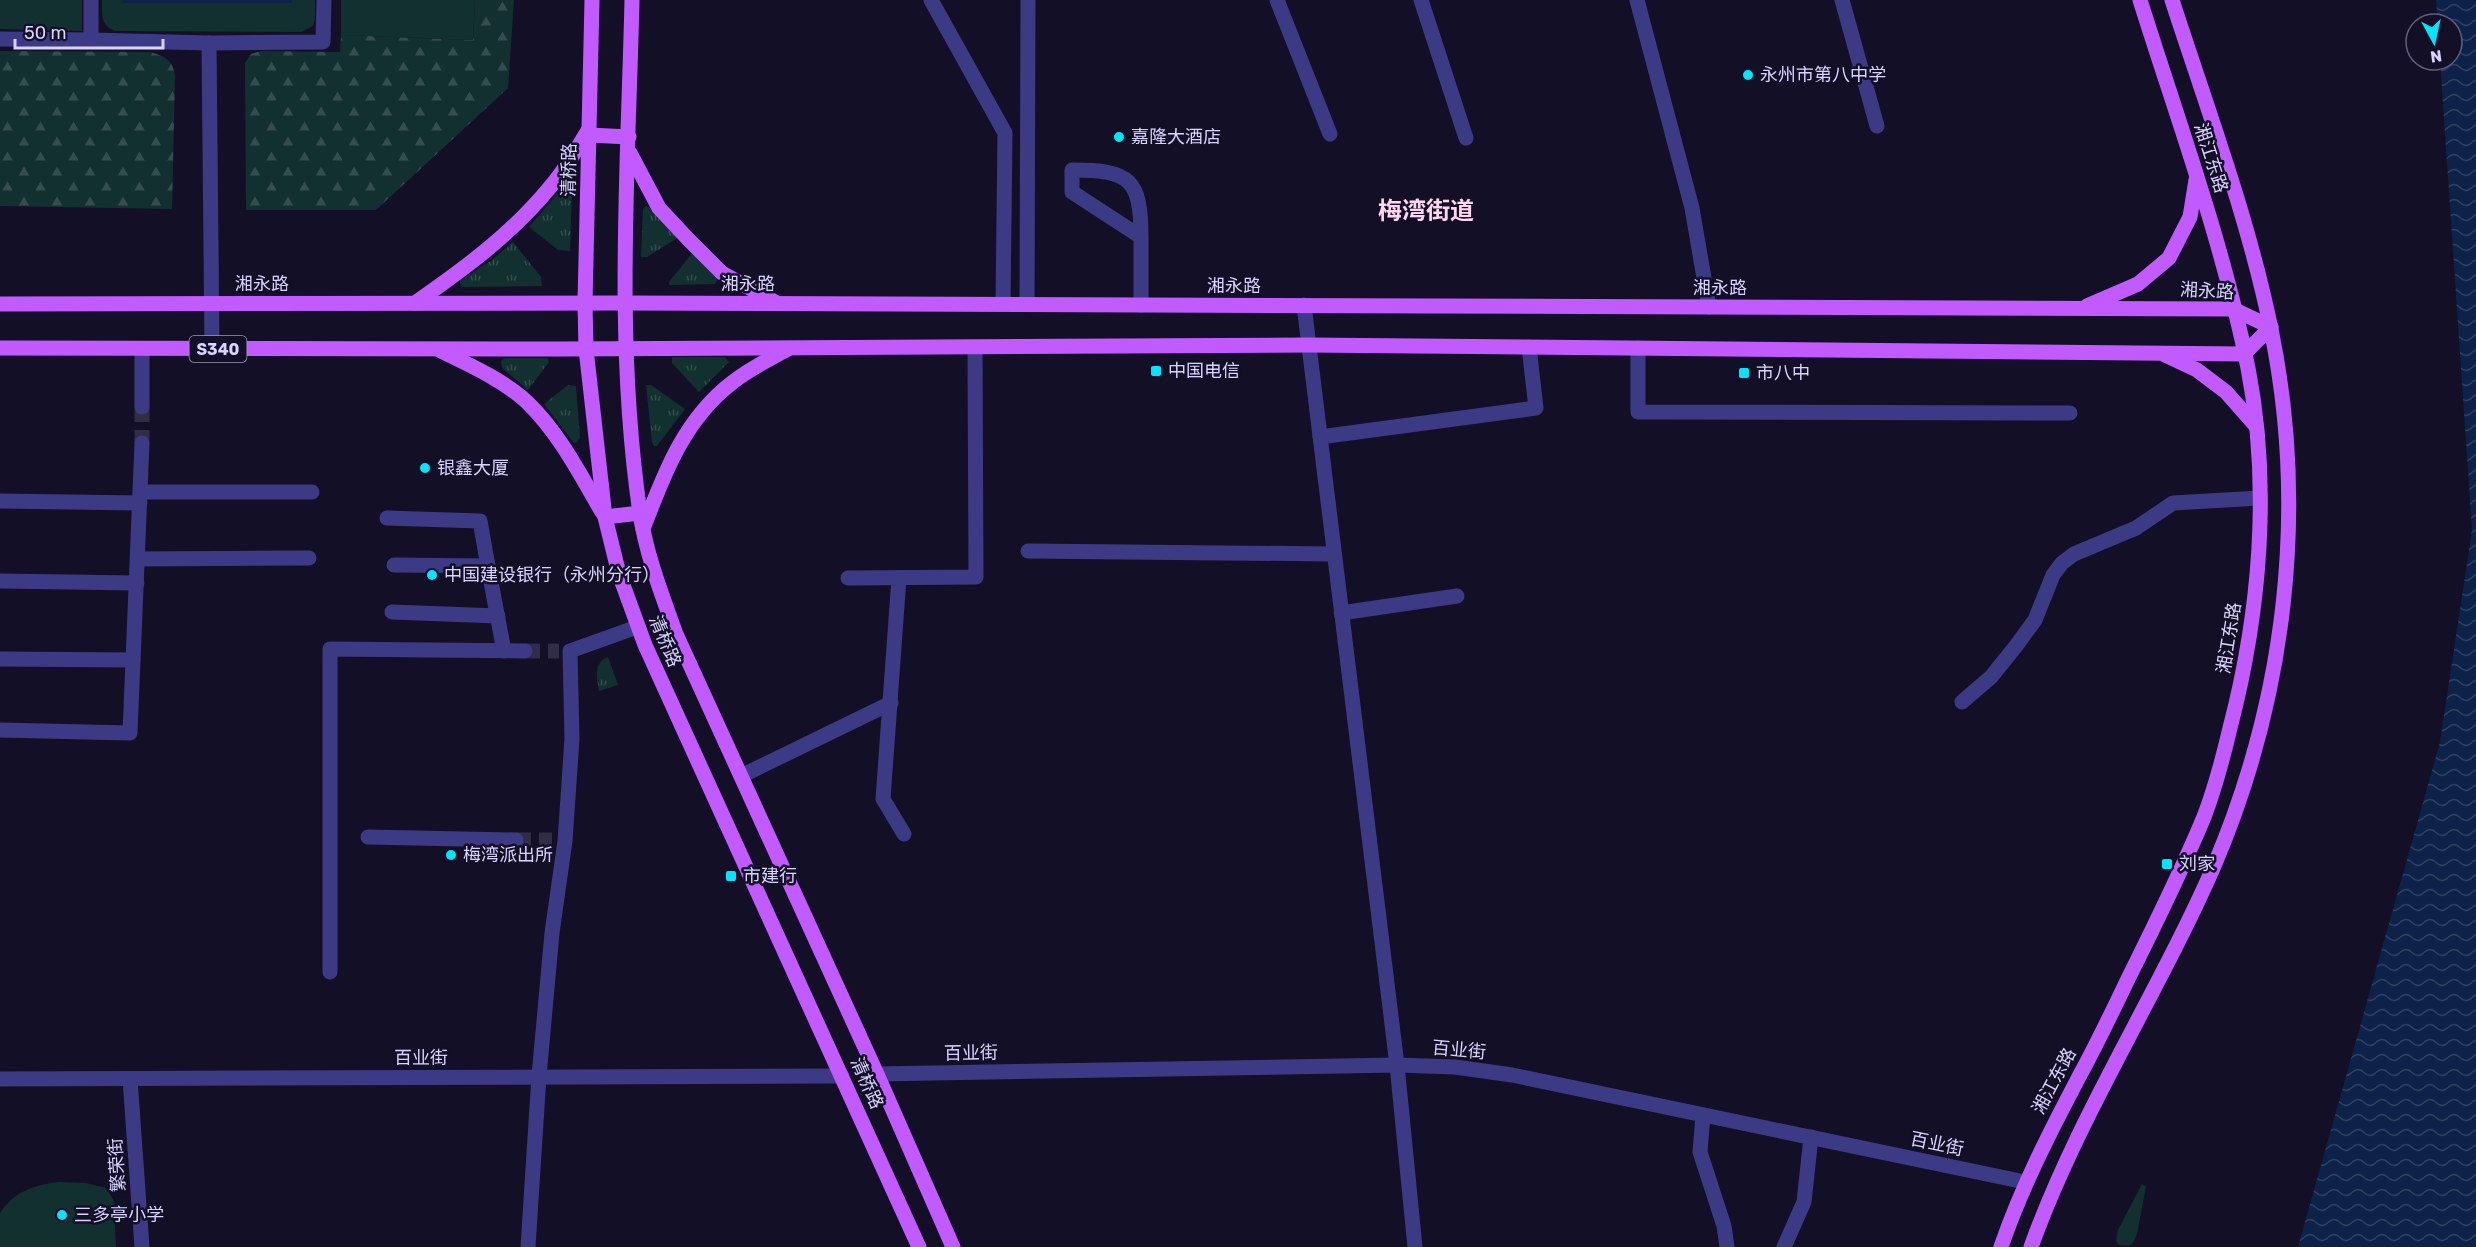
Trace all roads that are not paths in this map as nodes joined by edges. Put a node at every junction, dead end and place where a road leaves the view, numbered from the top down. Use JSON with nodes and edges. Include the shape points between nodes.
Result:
{"nodes":[{"id":1,"x":91,"y":0,"type":"edge"},
{"id":2,"x":324,"y":0,"type":"edge"},
{"id":3,"x":592,"y":0,"type":"edge"},
{"id":4,"x":632,"y":0,"type":"edge"},
{"id":5,"x":931,"y":0,"type":"edge"},
{"id":6,"x":1028,"y":0,"type":"edge"},
{"id":7,"x":1277,"y":0,"type":"edge"},
{"id":8,"x":1420,"y":0,"type":"edge"},
{"id":9,"x":1637,"y":0,"type":"edge"},
{"id":10,"x":1842,"y":0,"type":"edge"},
{"id":11,"x":2140,"y":0,"type":"edge"},
{"id":12,"x":2172,"y":0,"type":"edge"},
{"id":13,"x":0,"y":39,"type":"edge"},
{"id":14,"x":91,"y":40,"type":"junction"},
{"id":15,"x":209,"y":43,"type":"junction"},
{"id":16,"x":1877,"y":126,"type":"dead end"},
{"id":17,"x":589,"y":132,"type":"junction"},
{"id":18,"x":1330,"y":134,"type":"dead end"},
{"id":19,"x":1467,"y":138,"type":"dead end"},
{"id":20,"x":629,"y":144,"type":"junction"},
{"id":21,"x":2196,"y":177,"type":"junction"},
{"id":22,"x":1141,"y":237,"type":"junction"},
{"id":23,"x":415,"y":303,"type":"junction"},
{"id":24,"x":585,"y":303,"type":"junction"},
{"id":25,"x":624,"y":303,"type":"junction"},
{"id":26,"x":777,"y":303,"type":"junction"},
{"id":27,"x":0,"y":304,"type":"edge"},
{"id":28,"x":212,"y":304,"type":"junction"},
{"id":29,"x":1003,"y":304,"type":"junction"},
{"id":30,"x":1027,"y":304,"type":"junction"},
{"id":31,"x":1141,"y":305,"type":"junction"},
{"id":32,"x":1304,"y":305,"type":"junction"},
{"id":33,"x":1709,"y":307,"type":"junction"},
{"id":34,"x":2081,"y":308,"type":"junction"},
{"id":35,"x":2233,"y":309,"type":"junction"},
{"id":36,"x":2271,"y":327,"type":"junction"},
{"id":37,"x":1308,"y":345,"type":"junction"},
{"id":38,"x":1529,"y":347,"type":"junction"},
{"id":39,"x":0,"y":348,"type":"edge"},
{"id":40,"x":975,"y":348,"type":"junction"},
{"id":41,"x":1638,"y":348,"type":"junction"},
{"id":42,"x":142,"y":349,"type":"junction"},
{"id":43,"x":212,"y":349,"type":"junction"},
{"id":44,"x":437,"y":349,"type":"junction"},
{"id":45,"x":586,"y":349,"type":"junction"},
{"id":46,"x":625,"y":349,"type":"junction"},
{"id":47,"x":788,"y":349,"type":"junction"},
{"id":48,"x":2160,"y":353,"type":"junction"},
{"id":49,"x":2244,"y":354,"type":"junction"},
{"id":50,"x":142,"y":407,"type":"tunnel mouth"},
{"id":51,"x":2070,"y":413,"type":"dead end"},
{"id":52,"x":2256,"y":426,"type":"junction"},
{"id":53,"x":1320,"y":437,"type":"junction"},
{"id":54,"x":142,"y":443,"type":"tunnel mouth"},
{"id":55,"x":312,"y":492,"type":"dead end"},
{"id":56,"x":140,"y":497,"type":"junction"},
{"id":57,"x":2260,"y":498,"type":"junction"},
{"id":58,"x":0,"y":501,"type":"edge"},
{"id":59,"x":640,"y":513,"type":"junction"},
{"id":60,"x":605,"y":517,"type":"junction"},
{"id":61,"x":387,"y":518,"type":"dead end"},
{"id":62,"x":643,"y":529,"type":"junction"},
{"id":63,"x":1028,"y":551,"type":"dead end"},
{"id":64,"x":1334,"y":554,"type":"junction"},
{"id":65,"x":309,"y":558,"type":"dead end"},
{"id":66,"x":138,"y":559,"type":"junction"},
{"id":67,"x":394,"y":565,"type":"dead end"},
{"id":68,"x":488,"y":566,"type":"junction"},
{"id":69,"x":848,"y":578,"type":"dead end"},
{"id":70,"x":899,"y":578,"type":"junction"},
{"id":71,"x":0,"y":581,"type":"edge"},
{"id":72,"x":136,"y":583,"type":"junction"},
{"id":73,"x":1457,"y":596,"type":"dead end"},
{"id":74,"x":392,"y":612,"type":"dead end"},
{"id":75,"x":1341,"y":613,"type":"junction"},
{"id":76,"x":498,"y":616,"type":"junction"},
{"id":77,"x":637,"y":627,"type":"junction"},
{"id":78,"x":504,"y":651,"type":"junction"},
{"id":79,"x":525,"y":651,"type":"tunnel mouth"},
{"id":80,"x":0,"y":659,"type":"edge"},
{"id":81,"x":133,"y":660,"type":"junction"},
{"id":82,"x":1962,"y":702,"type":"dead end"},
{"id":83,"x":891,"y":703,"type":"junction"},
{"id":84,"x":0,"y":730,"type":"edge"},
{"id":85,"x":741,"y":776,"type":"junction"},
{"id":86,"x":904,"y":834,"type":"dead end"},
{"id":87,"x":368,"y":837,"type":"dead end"},
{"id":88,"x":516,"y":840,"type":"tunnel mouth"},
{"id":89,"x":330,"y":972,"type":"dead end"},
{"id":90,"x":1397,"y":1065,"type":"junction"},
{"id":91,"x":878,"y":1074,"type":"junction"},
{"id":92,"x":538,"y":1076,"type":"junction"},
{"id":93,"x":842,"y":1076,"type":"junction"},
{"id":94,"x":0,"y":1079,"type":"edge"},
{"id":95,"x":130,"y":1079,"type":"junction"},
{"id":96,"x":1703,"y":1115,"type":"junction"},
{"id":97,"x":1811,"y":1137,"type":"junction"},
{"id":98,"x":2025,"y":1182,"type":"junction"},
{"id":99,"x":142,"y":1247,"type":"edge"},
{"id":100,"x":528,"y":1247,"type":"edge"},
{"id":101,"x":919,"y":1247,"type":"edge"},
{"id":102,"x":953,"y":1247,"type":"edge"},
{"id":103,"x":1414,"y":1247,"type":"edge"},
{"id":104,"x":1727,"y":1247,"type":"edge"},
{"id":105,"x":1784,"y":1247,"type":"edge"},
{"id":106,"x":2001,"y":1247,"type":"edge"},
{"id":107,"x":2031,"y":1247,"type":"edge"}],
"edges":[{"from":1,"to":14,"type":"street"},
{"from":2,"to":15,"type":"street","via":[[323,42]]},
{"from":3,"to":17,"type":"main road","name":"清桥路"},
{"from":4,"to":20,"type":"main road","name":"清桥路"},
{"from":5,"to":29,"type":"street","via":[[1005,133]]},
{"from":6,"to":30,"type":"street"},
{"from":7,"to":18,"type":"street"},
{"from":8,"to":19,"type":"street"},
{"from":9,"to":33,"type":"street","via":[[1692,208]]},
{"from":10,"to":16,"type":"street"},
{"from":11,"to":21,"type":"main road","name":"湘江东路"},
{"from":12,"to":36,"type":"main road","name":"湘江东路","via":[[2245,225]]},
{"from":13,"to":14,"type":"street"},
{"from":14,"to":15,"type":"street"},
{"from":15,"to":28,"type":"street"},
{"from":17,"to":20,"type":"main road"},
{"from":17,"to":23,"type":"main road","via":[[553,185],[516,226],[470,265]]},
{"from":17,"to":24,"type":"main road","name":"清桥路"},
{"from":20,"to":25,"type":"main road","name":"清桥路"},
{"from":20,"to":26,"type":"main road","via":[[659,208],[722,273]]},
{"from":21,"to":34,"type":"main road","via":[[2190,218],[2169,258],[2138,284]]},
{"from":21,"to":35,"type":"main road","name":"湘江东路","via":[[2218,244]]},
{"from":22,"to":22,"type":"street","via":[[1072,192],[1072,170],[1116,173],[1130,183],[1141,212]]},
{"from":22,"to":31,"type":"street"},
{"from":23,"to":24,"type":"main road","name":"湘永路"},
{"from":23,"to":28,"type":"main road","name":"湘永路"},
{"from":24,"to":25,"type":"main road","name":"湘永路"},
{"from":24,"to":45,"type":"main road","name":"清桥路"},
{"from":25,"to":26,"type":"main road","name":"湘永路"},
{"from":25,"to":46,"type":"main road","name":"清桥路"},
{"from":26,"to":29,"type":"main road","name":"湘永路"},
{"from":27,"to":28,"type":"main road","name":"湘永路"},
{"from":28,"to":43,"type":"street"},
{"from":29,"to":30,"type":"main road","name":"湘永路"},
{"from":30,"to":31,"type":"main road","name":"湘永路"},
{"from":31,"to":32,"type":"main road","name":"湘永路"},
{"from":32,"to":33,"type":"main road","name":"湘永路"},
{"from":32,"to":37,"type":"street"},
{"from":33,"to":34,"type":"main road","name":"湘永路"},
{"from":34,"to":35,"type":"main road","name":"湘永路"},
{"from":35,"to":36,"type":"main road","name":"湘永路"},
{"from":35,"to":49,"type":"main road","name":"湘江东路"},
{"from":36,"to":49,"type":"main road"},
{"from":36,"to":107,"type":"main road","name":"湘江东路","via":[[2281,389],[2289,498],[2281,635],[2268,704],[2237,808],[2215,863],[2072,1153]]},
{"from":37,"to":38,"type":"main road"},
{"from":37,"to":40,"type":"main road"},
{"from":37,"to":53,"type":"street"},
{"from":38,"to":41,"type":"main road"},
{"from":38,"to":53,"type":"street","via":[[1536,408]]},
{"from":39,"to":42,"type":"main road","number":"S340"},
{"from":40,"to":47,"type":"main road"},
{"from":40,"to":70,"type":"street","via":[[976,577]]},
{"from":41,"to":48,"type":"main road"},
{"from":41,"to":51,"type":"street","via":[[1638,412]]},
{"from":42,"to":43,"type":"main road","number":"S340"},
{"from":42,"to":50,"type":"street"},
{"from":43,"to":44,"type":"main road","number":"S340"},
{"from":44,"to":45,"type":"main road","number":"S340"},
{"from":44,"to":60,"type":"main road","via":[[484,372],[526,402],[564,446]]},
{"from":45,"to":46,"type":"main road","number":"S340"},
{"from":45,"to":60,"type":"main road","name":"清桥路"},
{"from":46,"to":47,"type":"main road"},
{"from":46,"to":59,"type":"main road","name":"清桥路"},
{"from":47,"to":62,"type":"main road","via":[[733,382],[694,420],[667,466]]},
{"from":48,"to":49,"type":"main road"},
{"from":48,"to":52,"type":"main road","via":[[2198,369],[2226,392]]},
{"from":49,"to":52,"type":"main road","name":"湘江东路"},
{"from":52,"to":57,"type":"main road","name":"湘江东路"},
{"from":53,"to":64,"type":"street"},
{"from":54,"to":56,"type":"street"},
{"from":55,"to":56,"type":"street"},
{"from":56,"to":58,"type":"street"},
{"from":56,"to":66,"type":"street"},
{"from":57,"to":82,"type":"street","via":[[2174,503],[2136,528],[2074,554],[2053,575],[2035,620],[2016,646]]},
{"from":57,"to":98,"type":"main road","name":"湘江东路","via":[[2253,623],[2211,796],[2163,908]]},
{"from":59,"to":60,"type":"main road"},
{"from":59,"to":62,"type":"main road","name":"清桥路"},
{"from":60,"to":77,"type":"main road","name":"清桥路"},
{"from":61,"to":68,"type":"street","via":[[480,521]]},
{"from":62,"to":85,"type":"main road","name":"清桥路","via":[[676,634]]},
{"from":63,"to":64,"type":"street"},
{"from":64,"to":75,"type":"street"},
{"from":65,"to":66,"type":"street"},
{"from":66,"to":72,"type":"street"},
{"from":67,"to":68,"type":"street"},
{"from":68,"to":76,"type":"street"},
{"from":69,"to":70,"type":"street"},
{"from":70,"to":83,"type":"street"},
{"from":71,"to":72,"type":"street"},
{"from":72,"to":81,"type":"street"},
{"from":73,"to":75,"type":"street"},
{"from":74,"to":76,"type":"street"},
{"from":75,"to":90,"type":"street"},
{"from":76,"to":78,"type":"street"},
{"from":77,"to":92,"type":"street","via":[[565,651],[572,739]]},
{"from":77,"to":93,"type":"main road","name":"清桥路"},
{"from":78,"to":79,"type":"street"},
{"from":78,"to":89,"type":"street","via":[[330,649]]},
{"from":80,"to":81,"type":"street"},
{"from":81,"to":84,"type":"street","via":[[130,733]]},
{"from":83,"to":85,"type":"street"},
{"from":83,"to":86,"type":"street","via":[[883,799]]},
{"from":85,"to":91,"type":"main road","name":"清桥路"},
{"from":87,"to":88,"type":"street"},
{"from":90,"to":91,"type":"street","name":"百业街"},
{"from":90,"to":96,"type":"street","name":"百业街","via":[[1455,1067],[1512,1075]]},
{"from":90,"to":103,"type":"street"},
{"from":91,"to":102,"type":"main road","name":"清桥路"},
{"from":92,"to":93,"type":"street","name":"百业街"},
{"from":92,"to":95,"type":"street","name":"百业街"},
{"from":92,"to":100,"type":"street"},
{"from":93,"to":101,"type":"main road","name":"清桥路"},
{"from":94,"to":95,"type":"street","name":"百业街"},
{"from":95,"to":99,"type":"street","name":"繁荣街"},
{"from":96,"to":97,"type":"street","name":"百业街"},
{"from":96,"to":104,"type":"street","via":[[1700,1152]]},
{"from":97,"to":98,"type":"street","name":"百业街"},
{"from":97,"to":105,"type":"street","via":[[1804,1202]]},
{"from":98,"to":106,"type":"main road","name":"湘江东路"}]}
